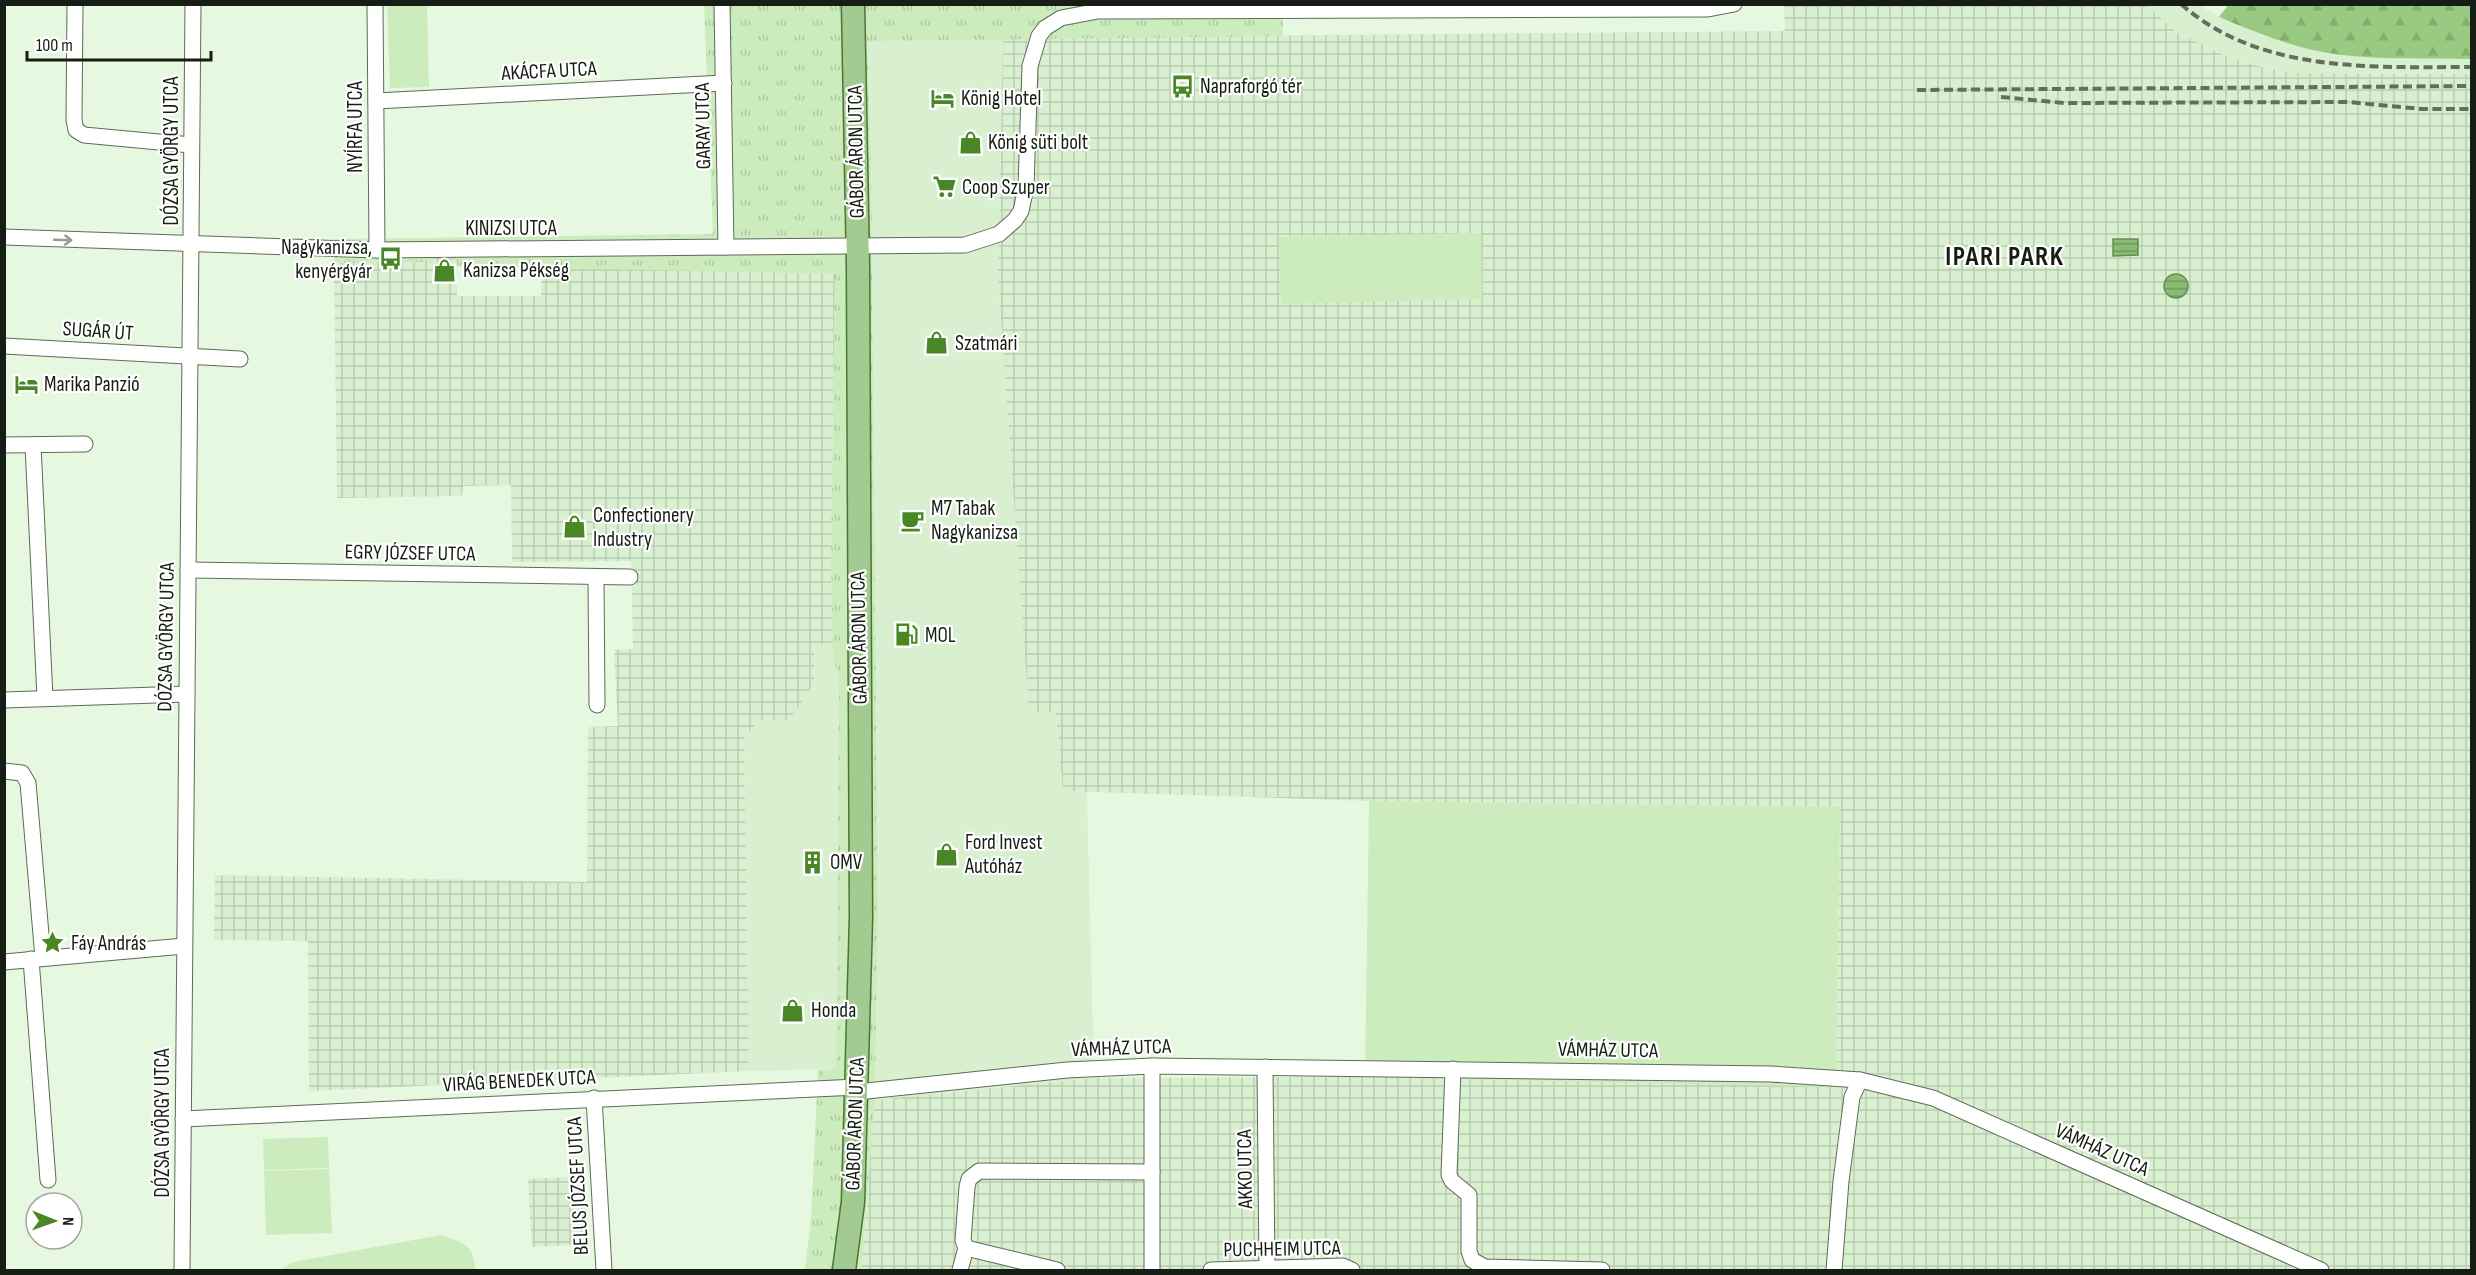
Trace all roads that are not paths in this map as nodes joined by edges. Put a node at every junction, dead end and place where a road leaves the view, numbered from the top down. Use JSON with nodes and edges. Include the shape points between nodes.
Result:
{"nodes":[{"id":1,"x":75,"y":4,"type":"edge"},
{"id":2,"x":193,"y":4,"type":"edge"},
{"id":3,"x":375,"y":4,"type":"edge"},
{"id":4,"x":722,"y":4,"type":"edge"},
{"id":5,"x":853,"y":4,"type":"edge"},
{"id":6,"x":1734,"y":4,"type":"edge"},
{"id":7,"x":1268,"y":8,"type":"edge"},
{"id":8,"x":724,"y":83,"type":"junction"},
{"id":9,"x":376,"y":101,"type":"junction"},
{"id":10,"x":191,"y":144,"type":"junction"},
{"id":11,"x":4,"y":237,"type":"edge"},
{"id":12,"x":191,"y":245,"type":"junction"},
{"id":13,"x":726,"y":247,"type":"junction"},
{"id":14,"x":858,"y":248,"type":"junction"},
{"id":15,"x":377,"y":250,"type":"junction"},
{"id":16,"x":4,"y":346,"type":"edge"},
{"id":17,"x":190,"y":358,"type":"junction"},
{"id":18,"x":240,"y":359,"type":"dead end"},
{"id":19,"x":86,"y":444,"type":"dead end"},
{"id":20,"x":4,"y":445,"type":"edge"},
{"id":21,"x":33,"y":445,"type":"junction"},
{"id":22,"x":188,"y":570,"type":"junction"},
{"id":23,"x":597,"y":577,"type":"junction"},
{"id":24,"x":630,"y":577,"type":"dead end"},
{"id":25,"x":187,"y":694,"type":"junction"},
{"id":26,"x":45,"y":698,"type":"junction"},
{"id":27,"x":4,"y":700,"type":"edge"},
{"id":28,"x":597,"y":705,"type":"dead end"},
{"id":29,"x":4,"y":771,"type":"edge"},
{"id":30,"x":184,"y":946,"type":"junction"},
{"id":31,"x":37,"y":959,"type":"junction"},
{"id":32,"x":4,"y":962,"type":"edge"},
{"id":33,"x":1152,"y":1066,"type":"junction"},
{"id":34,"x":1265,"y":1067,"type":"junction"},
{"id":35,"x":1454,"y":1069,"type":"junction"},
{"id":36,"x":1860,"y":1080,"type":"junction"},
{"id":37,"x":857,"y":1089,"type":"junction"},
{"id":38,"x":594,"y":1098,"type":"junction"},
{"id":39,"x":183,"y":1119,"type":"junction"},
{"id":40,"x":1152,"y":1172,"type":"junction"},
{"id":41,"x":48,"y":1180,"type":"dead end"},
{"id":42,"x":966,"y":1248,"type":"junction"},
{"id":43,"x":182,"y":1270,"type":"edge"},
{"id":44,"x":604,"y":1270,"type":"edge"},
{"id":45,"x":844,"y":1270,"type":"edge"},
{"id":46,"x":960,"y":1270,"type":"edge"},
{"id":47,"x":1057,"y":1270,"type":"edge"},
{"id":48,"x":1152,"y":1270,"type":"edge"},
{"id":49,"x":1211,"y":1270,"type":"edge"},
{"id":50,"x":1267,"y":1270,"type":"edge"},
{"id":51,"x":1352,"y":1270,"type":"edge"},
{"id":52,"x":1567,"y":1270,"type":"edge"},
{"id":53,"x":1602,"y":1270,"type":"edge"},
{"id":54,"x":1834,"y":1270,"type":"edge"},
{"id":55,"x":2320,"y":1270,"type":"edge"}],
"edges":[{"from":1,"to":10,"type":"street","via":[[76,130],[84,135]]},
{"from":2,"to":10,"type":"street","name":"DÓZSA GYÖRGY UTCA"},
{"from":3,"to":9,"type":"street","name":"NYÍRFA UTCA"},
{"from":4,"to":8,"type":"street","name":"GARAY UTCA"},
{"from":5,"to":14,"type":"main road","name":"GÁBOR ÁRON UTCA"},
{"from":6,"to":7,"type":"street","via":[[1708,9],[1549,11]]},
{"from":7,"to":14,"type":"street","name":"KINIZSI UTCA","via":[[1098,11],[1072,14],[1045,28],[1032,54],[1026,187],[1021,211],[1012,224],[993,237],[964,245]]},
{"from":8,"to":9,"type":"street","name":"AKÁCFA UTCA"},
{"from":8,"to":13,"type":"street","name":"GARAY UTCA"},
{"from":9,"to":15,"type":"street","name":"NYÍRFA UTCA"},
{"from":10,"to":12,"type":"street","name":"DÓZSA GYÖRGY UTCA"},
{"from":11,"to":12,"type":"street","name":"KINIZSI UTCA","one_way":true},
{"from":12,"to":15,"type":"street","name":"KINIZSI UTCA"},
{"from":12,"to":17,"type":"street","name":"DÓZSA GYÖRGY UTCA"},
{"from":13,"to":14,"type":"street","name":"KINIZSI UTCA"},
{"from":13,"to":15,"type":"street","name":"KINIZSI UTCA"},
{"from":14,"to":37,"type":"main road","name":"GÁBOR ÁRON UTCA","via":[[861,918]]},
{"from":16,"to":17,"type":"street","name":"SUGÁR ÚT"},
{"from":17,"to":18,"type":"street","name":"SUGÁR ÚT"},
{"from":17,"to":22,"type":"street","name":"DÓZSA GYÖRGY UTCA"},
{"from":19,"to":21,"type":"street"},
{"from":20,"to":21,"type":"street"},
{"from":21,"to":26,"type":"street"},
{"from":22,"to":23,"type":"street","name":"EGRY JÓZSEF UTCA"},
{"from":22,"to":25,"type":"street","name":"DÓZSA GYÖRGY UTCA"},
{"from":23,"to":24,"type":"street","name":"EGRY JÓZSEF UTCA"},
{"from":23,"to":28,"type":"street"},
{"from":25,"to":26,"type":"street"},
{"from":25,"to":30,"type":"street","name":"DÓZSA GYÖRGY UTCA"},
{"from":26,"to":27,"type":"street"},
{"from":29,"to":31,"type":"street","via":[[22,772],[28,783]]},
{"from":30,"to":31,"type":"street"},
{"from":30,"to":39,"type":"street","name":"DÓZSA GYÖRGY UTCA"},
{"from":31,"to":32,"type":"street"},
{"from":31,"to":41,"type":"street"},
{"from":33,"to":34,"type":"street","name":"VÁMHÁZ UTCA"},
{"from":33,"to":37,"type":"street","name":"VÁMHÁZ UTCA"},
{"from":33,"to":40,"type":"street"},
{"from":34,"to":35,"type":"street","name":"VÁMHÁZ UTCA"},
{"from":34,"to":50,"type":"street","name":"AKKO UTCA"},
{"from":35,"to":36,"type":"street","name":"VÁMHÁZ UTCA","via":[[1771,1074]]},
{"from":35,"to":52,"type":"street","via":[[1449,1175],[1453,1183],[1470,1195],[1471,1258],[1485,1268]]},
{"from":36,"to":54,"type":"street","via":[[1852,1097],[1840,1181]]},
{"from":36,"to":55,"type":"street","name":"VÁMHÁZ UTCA","via":[[1933,1098]]},
{"from":37,"to":38,"type":"street","name":"VIRÁG BENEDEK UTCA"},
{"from":37,"to":45,"type":"main road","name":"GÁBOR ÁRON UTCA","via":[[853,1202]]},
{"from":38,"to":39,"type":"street","name":"VIRÁG BENEDEK UTCA"},
{"from":38,"to":44,"type":"street","name":"BELUS JÓZSEF UTCA"},
{"from":39,"to":43,"type":"street","name":"DÓZSA GYÖRGY UTCA"},
{"from":40,"to":42,"type":"street","via":[[980,1171],[969,1179],[967,1187],[963,1240]]},
{"from":40,"to":48,"type":"street"},
{"from":42,"to":46,"type":"street"},
{"from":42,"to":47,"type":"street"},
{"from":49,"to":50,"type":"street","name":"PUCHHEIM UTCA"},
{"from":50,"to":51,"type":"street","name":"PUCHHEIM UTCA","via":[[1342,1266]]},
{"from":52,"to":53,"type":"street"}]}
